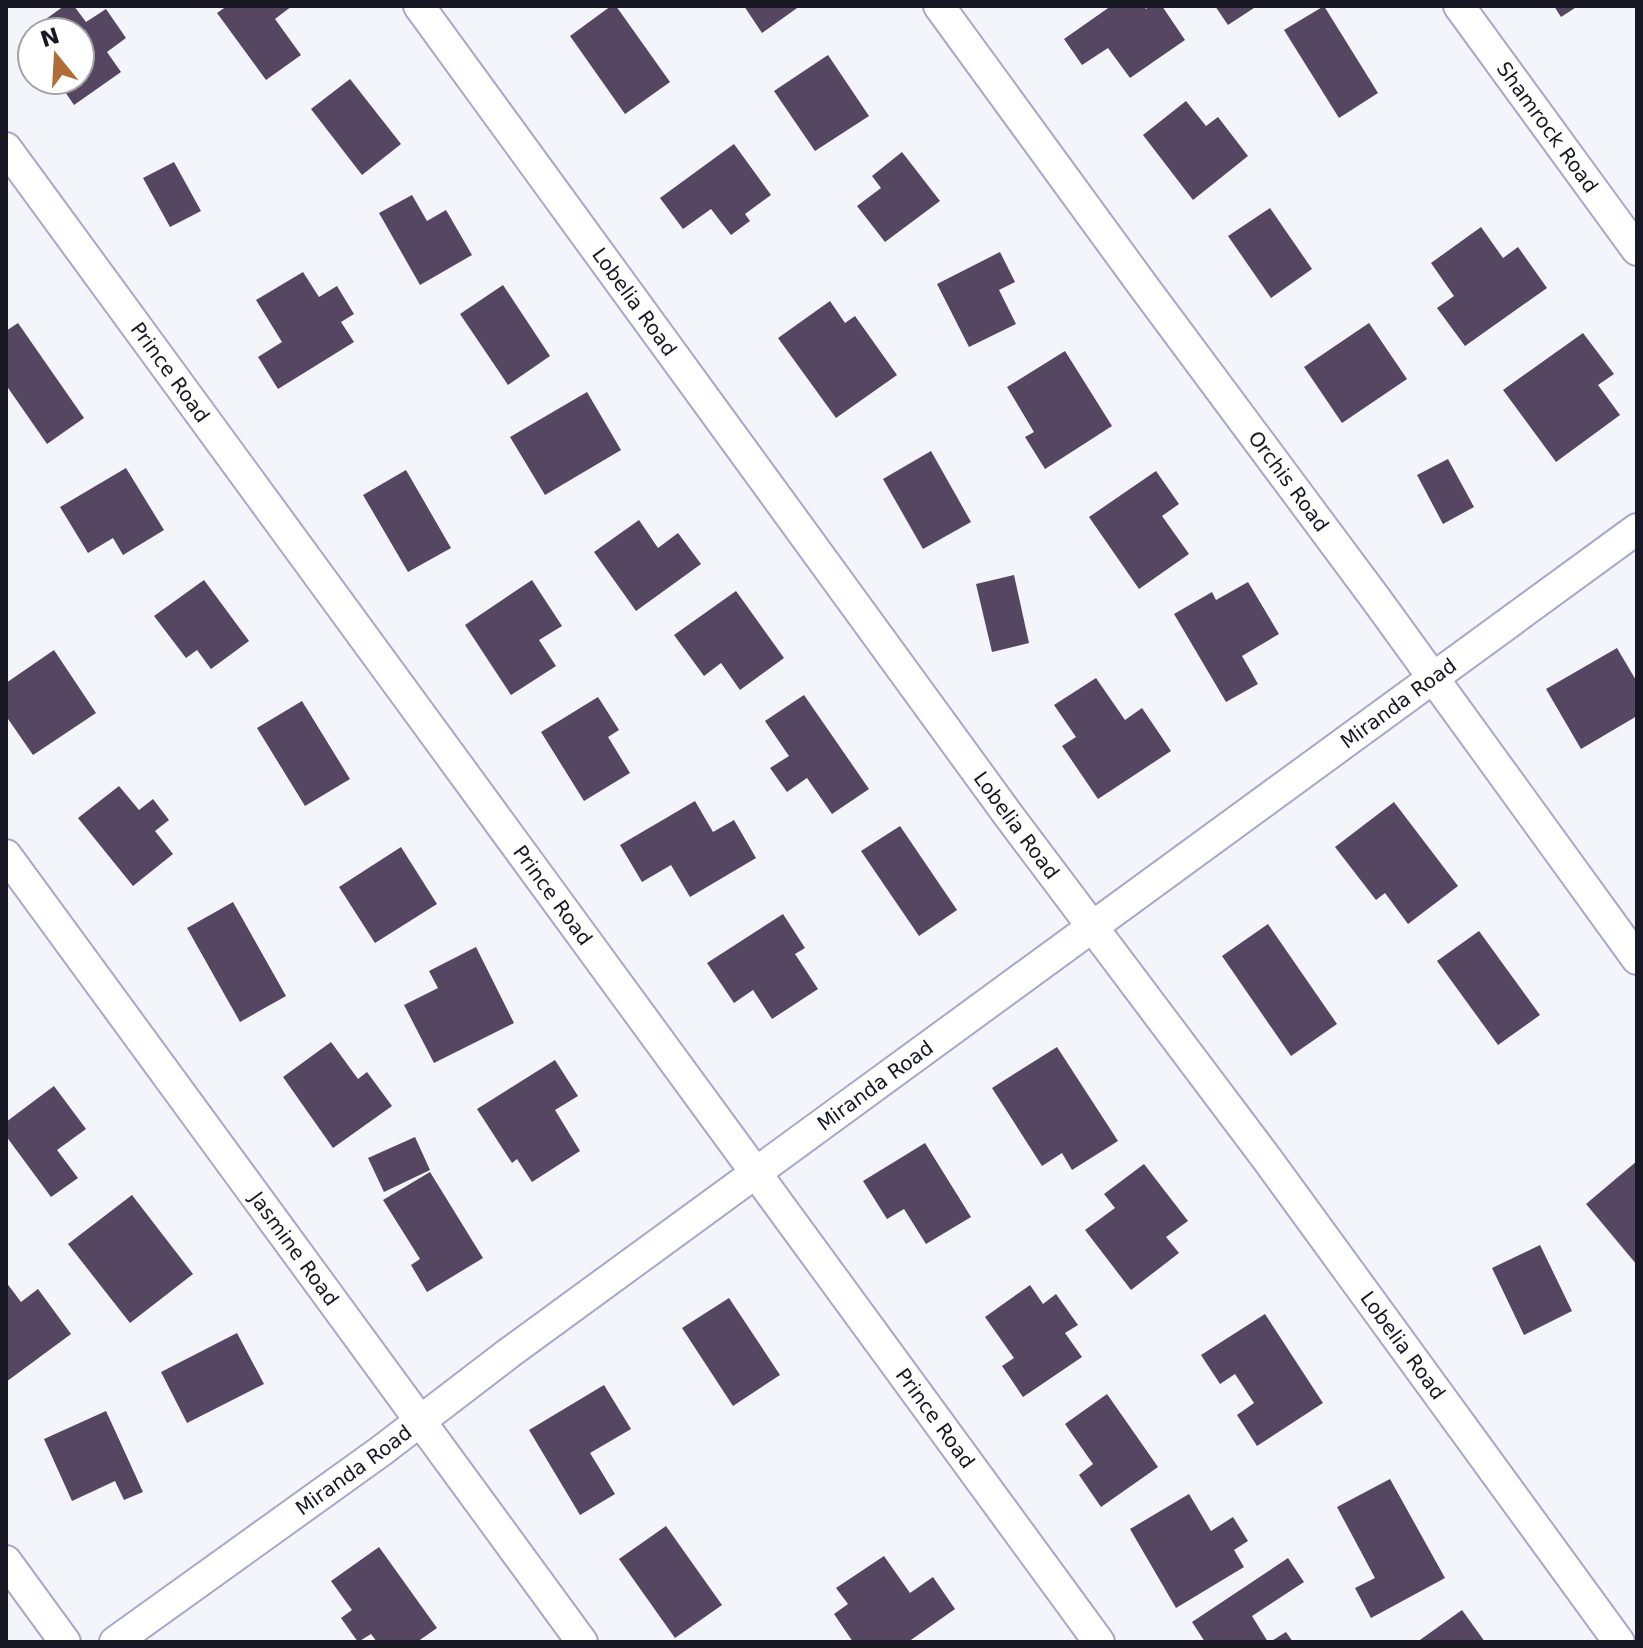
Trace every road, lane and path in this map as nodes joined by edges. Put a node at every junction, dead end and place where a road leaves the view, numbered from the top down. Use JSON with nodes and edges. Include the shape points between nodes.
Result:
{"nodes":[{"id":1,"x":419,"y":6,"type":"edge"},
{"id":2,"x":939,"y":6,"type":"edge"},
{"id":3,"x":1459,"y":6,"type":"edge"},
{"id":4,"x":6,"y":148,"type":"edge"},
{"id":5,"x":1637,"y":250,"type":"edge"},
{"id":6,"x":1637,"y":529,"type":"edge"},
{"id":7,"x":1432,"y":678,"type":"junction"},
{"id":8,"x":6,"y":855,"type":"edge"},
{"id":9,"x":1093,"y":927,"type":"junction"},
{"id":10,"x":1637,"y":959,"type":"edge"},
{"id":11,"x":758,"y":1173,"type":"junction"},
{"id":12,"x":421,"y":1420,"type":"junction"},
{"id":13,"x":6,"y":1561,"type":"edge"},
{"id":14,"x":65,"y":1642,"type":"edge"},
{"id":15,"x":115,"y":1642,"type":"edge"},
{"id":16,"x":582,"y":1642,"type":"edge"},
{"id":17,"x":1099,"y":1642,"type":"edge"},
{"id":18,"x":1619,"y":1642,"type":"edge"}],
"edges":[{"from":1,"to":9,"type":"street","name":"Lobelia Road"},
{"from":2,"to":7,"type":"street","name":"Orchis Road"},
{"from":3,"to":5,"type":"street","name":"Shamrock Road"},
{"from":4,"to":11,"type":"street","name":"Prince Road"},
{"from":6,"to":7,"type":"street","name":"Miranda Road"},
{"from":7,"to":9,"type":"street","name":"Miranda Road"},
{"from":7,"to":10,"type":"street","name":"Orchis Road"},
{"from":8,"to":12,"type":"street","name":"Jasmine Road"},
{"from":9,"to":11,"type":"street","name":"Miranda Road"},
{"from":9,"to":18,"type":"street","name":"Lobelia Road"},
{"from":11,"to":12,"type":"street","name":"Miranda Road"},
{"from":11,"to":17,"type":"street","name":"Prince Road"},
{"from":12,"to":15,"type":"street","name":"Miranda Road"},
{"from":12,"to":16,"type":"street","name":"Jasmine Road"},
{"from":13,"to":14,"type":"street"}]}
